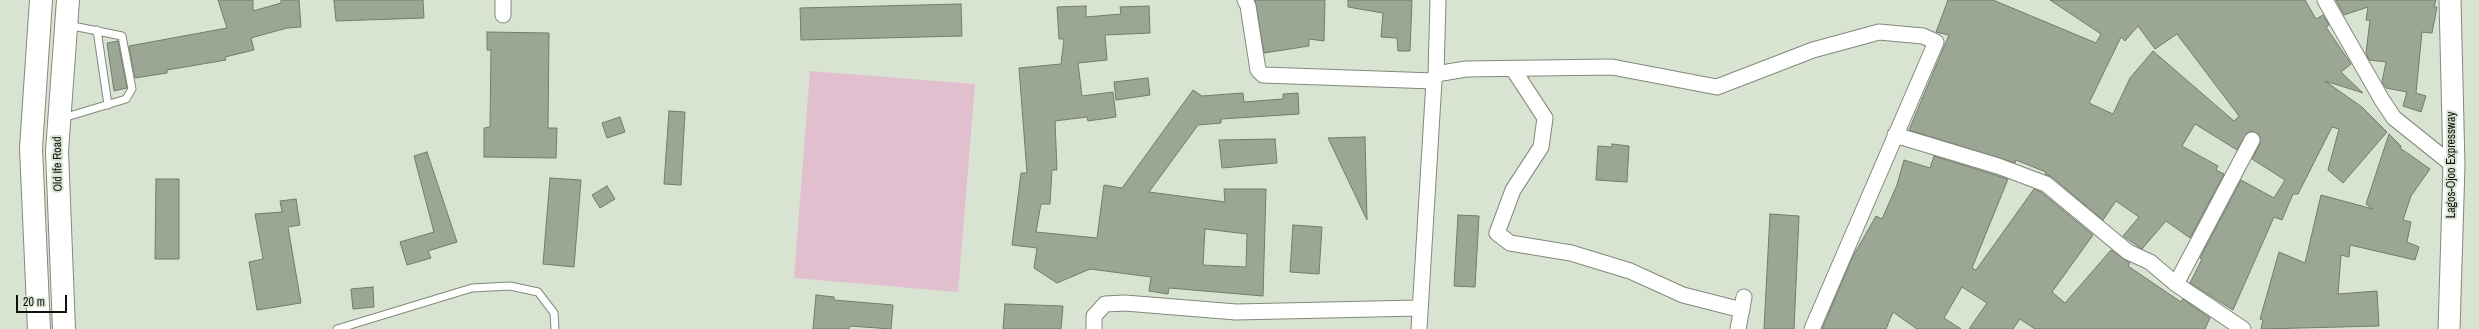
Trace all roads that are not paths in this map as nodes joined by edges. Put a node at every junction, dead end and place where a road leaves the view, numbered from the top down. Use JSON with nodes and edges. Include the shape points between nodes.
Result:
{"nodes":[{"id":1,"x":41,"y":0,"type":"edge"},
{"id":2,"x":68,"y":0,"type":"edge"},
{"id":3,"x":1246,"y":0,"type":"edge"},
{"id":4,"x":1438,"y":0,"type":"edge"},
{"id":5,"x":2325,"y":0,"type":"edge"},
{"id":6,"x":2450,"y":0,"type":"edge"},
{"id":7,"x":65,"y":24,"type":"junction"},
{"id":8,"x":97,"y":30,"type":"junction"},
{"id":9,"x":1513,"y":68,"type":"junction"},
{"id":10,"x":1435,"y":77,"type":"junction"},
{"id":11,"x":108,"y":105,"type":"junction"},
{"id":12,"x":59,"y":120,"type":"junction"},
{"id":13,"x":1895,"y":135,"type":"junction"},
{"id":14,"x":2252,"y":140,"type":"dead end"},
{"id":15,"x":2454,"y":166,"type":"junction"},
{"id":16,"x":2176,"y":284,"type":"junction"},
{"id":17,"x":1419,"y":308,"type":"junction"},
{"id":18,"x":39,"y":329,"type":"edge"},
{"id":19,"x":64,"y":329,"type":"edge"},
{"id":20,"x":337,"y":329,"type":"edge"},
{"id":21,"x":555,"y":329,"type":"edge"},
{"id":22,"x":1094,"y":329,"type":"edge"},
{"id":23,"x":1419,"y":329,"type":"edge"},
{"id":24,"x":1738,"y":329,"type":"edge"},
{"id":25,"x":1812,"y":329,"type":"edge"},
{"id":26,"x":2243,"y":329,"type":"edge"},
{"id":27,"x":2450,"y":329,"type":"edge"}],
"edges":[{"from":1,"to":18,"type":"main road","via":[[31,148]]},
{"from":2,"to":7,"type":"main road","name":"Old Ife Road"},
{"from":3,"to":10,"type":"street","via":[[1258,70],[1263,75]]},
{"from":4,"to":10,"type":"street"},
{"from":5,"to":15,"type":"street","via":[[2394,118]]},
{"from":6,"to":15,"type":"main road","name":"Lagos-Ojoo Expressway"},
{"from":7,"to":8,"type":"lane"},
{"from":7,"to":12,"type":"main road","name":"Old Ife Road"},
{"from":8,"to":11,"type":"lane"},
{"from":8,"to":11,"type":"lane","via":[[122,36],[132,89],[126,99]]},
{"from":9,"to":10,"type":"street","via":[[1466,69]]},
{"from":9,"to":13,"type":"street","via":[[1612,67],[1718,87],[1814,50],[1879,32],[1923,36],[1936,42]]},
{"from":9,"to":24,"type":"street","via":[[1545,118],[1541,147],[1513,190],[1497,233],[1510,243],[1571,253],[1630,270],[1683,295],[1743,304]]},
{"from":10,"to":17,"type":"street"},
{"from":11,"to":12,"type":"lane"},
{"from":12,"to":19,"type":"main road","name":"Old Ife Road","via":[[57,150]]},
{"from":13,"to":16,"type":"street","via":[[1998,166],[2046,184],[2128,252],[2150,262]]},
{"from":13,"to":25,"type":"street"},
{"from":14,"to":16,"type":"street"},
{"from":15,"to":27,"type":"main road","name":"Lagos-Ojoo Expressway"},
{"from":16,"to":26,"type":"street"},
{"from":17,"to":22,"type":"street","via":[[1236,312],[1118,303],[1105,304],[1094,316]]},
{"from":17,"to":23,"type":"street"},
{"from":20,"to":21,"type":"lane","via":[[472,288],[510,286],[538,292],[554,313]]}]}
